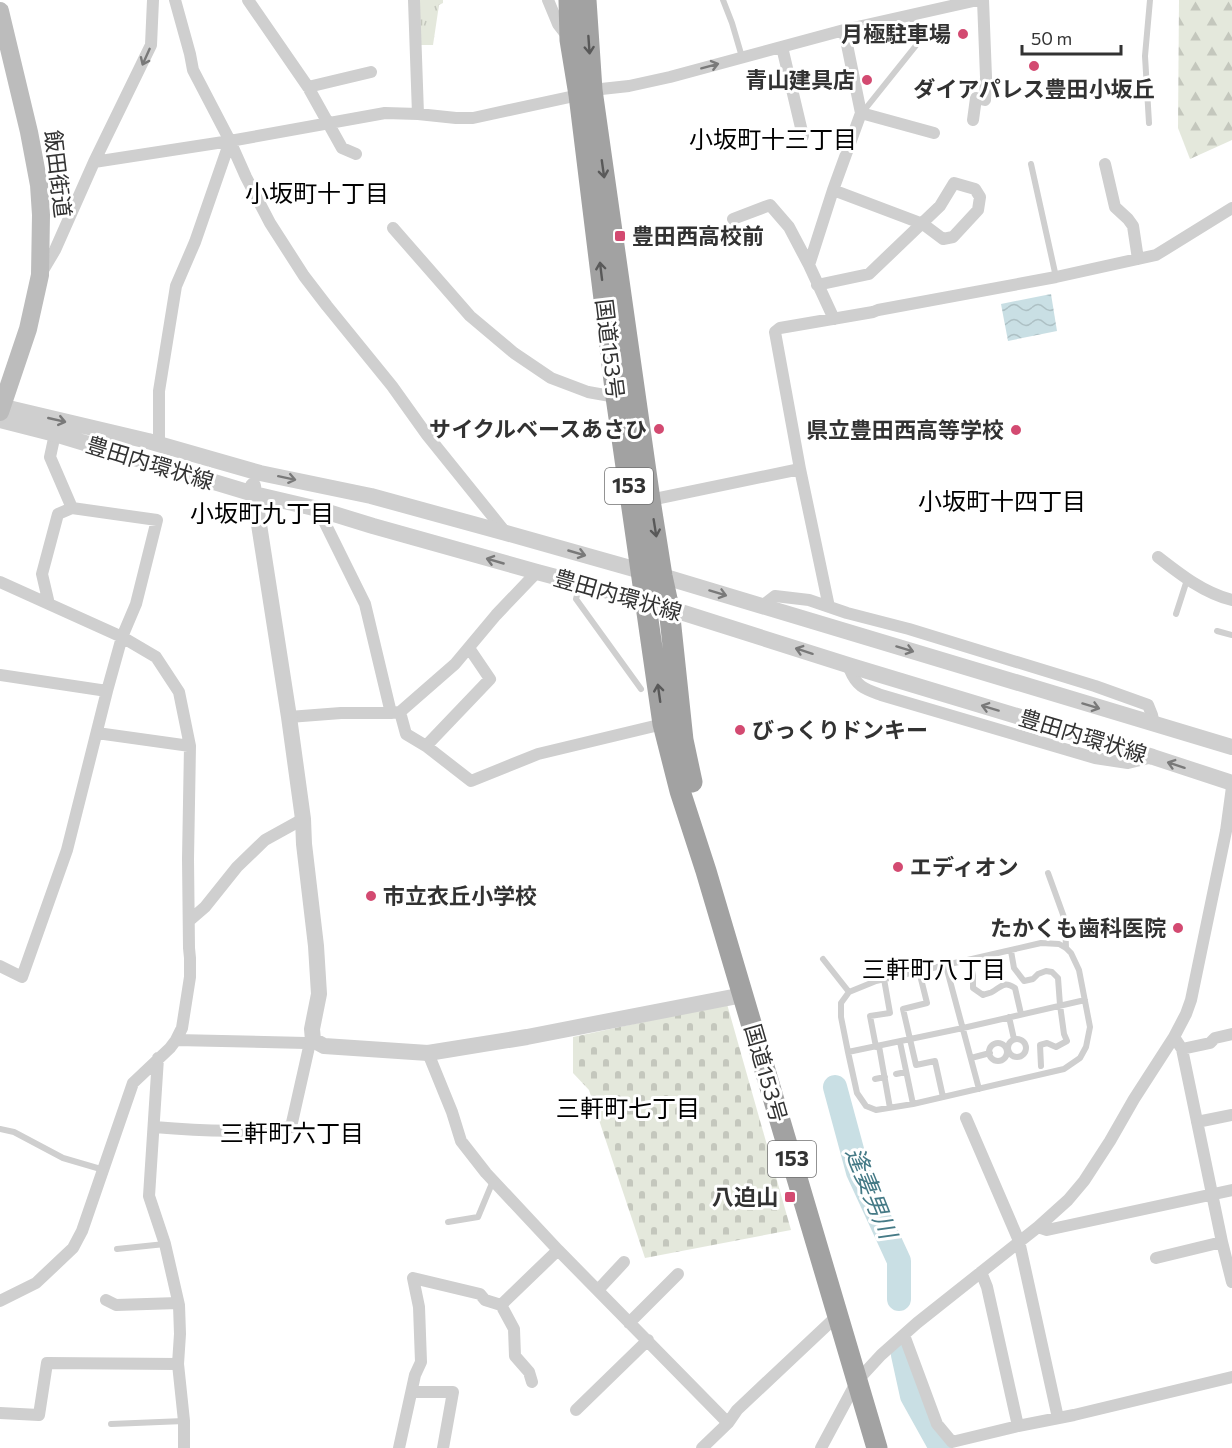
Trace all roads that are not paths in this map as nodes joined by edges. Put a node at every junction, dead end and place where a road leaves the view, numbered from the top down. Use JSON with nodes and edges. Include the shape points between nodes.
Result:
{"nodes":[{"id":1,"x":153,"y":0,"type":"edge"},
{"id":2,"x":175,"y":0,"type":"edge"},
{"id":3,"x":248,"y":0,"type":"edge"},
{"id":4,"x":414,"y":0,"type":"edge"},
{"id":5,"x":548,"y":0,"type":"edge"},
{"id":6,"x":569,"y":0,"type":"edge"},
{"id":7,"x":586,"y":0,"type":"edge"},
{"id":8,"x":723,"y":0,"type":"edge"},
{"id":9,"x":977,"y":0,"type":"edge"},
{"id":10,"x":983,"y":0,"type":"edge"},
{"id":11,"x":1150,"y":0,"type":"edge"},
{"id":12,"x":0,"y":11,"type":"edge"},
{"id":13,"x":911,"y":15,"type":"junction"},
{"id":14,"x":844,"y":30,"type":"junction"},
{"id":15,"x":570,"y":40,"type":"junction"},
{"id":16,"x":782,"y":47,"type":"junction"},
{"id":17,"x":4,"y":50,"type":"edge"},
{"id":18,"x":742,"y":58,"type":"junction"},
{"id":19,"x":370,"y":72,"type":"dead end"},
{"id":20,"x":308,"y":87,"type":"junction"},
{"id":21,"x":585,"y":92,"type":"junction"},
{"id":22,"x":861,"y":113,"type":"junction"},
{"id":23,"x":418,"y":114,"type":"junction"},
{"id":24,"x":973,"y":120,"type":"dead end"},
{"id":25,"x":329,"y":123,"type":"junction"},
{"id":26,"x":1149,"y":123,"type":"dead end"},
{"id":27,"x":934,"y":133,"type":"dead end"},
{"id":28,"x":803,"y":136,"type":"dead end"},
{"id":29,"x":230,"y":141,"type":"junction"},
{"id":30,"x":356,"y":154,"type":"dead end"},
{"id":31,"x":94,"y":162,"type":"junction"},
{"id":32,"x":1031,"y":164,"type":"dead end"},
{"id":33,"x":1106,"y":164,"type":"dead end"},
{"id":34,"x":833,"y":190,"type":"junction"},
{"id":35,"x":1232,"y":208,"type":"edge"},
{"id":36,"x":733,"y":219,"type":"dead end"},
{"id":37,"x":923,"y":224,"type":"junction"},
{"id":38,"x":393,"y":228,"type":"dead end"},
{"id":39,"x":1138,"y":259,"type":"junction"},
{"id":40,"x":809,"y":265,"type":"junction"},
{"id":41,"x":40,"y":275,"type":"junction"},
{"id":42,"x":1056,"y":277,"type":"junction"},
{"id":43,"x":817,"y":285,"type":"junction"},
{"id":44,"x":834,"y":319,"type":"junction"},
{"id":45,"x":616,"y":396,"type":"junction"},
{"id":46,"x":1,"y":412,"type":"edge"},
{"id":47,"x":55,"y":434,"type":"junction"},
{"id":48,"x":159,"y":444,"type":"junction"},
{"id":49,"x":800,"y":469,"type":"junction"},
{"id":50,"x":251,"y":470,"type":"junction"},
{"id":51,"x":255,"y":494,"type":"junction"},
{"id":52,"x":650,"y":500,"type":"junction"},
{"id":53,"x":72,"y":508,"type":"junction"},
{"id":54,"x":318,"y":509,"type":"junction"},
{"id":55,"x":506,"y":533,"type":"junction"},
{"id":56,"x":1158,"y":557,"type":"dead end"},
{"id":57,"x":640,"y":571,"type":"junction"},
{"id":58,"x":537,"y":572,"type":"junction"},
{"id":59,"x":662,"y":576,"type":"junction"},
{"id":60,"x":1187,"y":580,"type":"junction"},
{"id":61,"x":0,"y":582,"type":"edge"},
{"id":62,"x":580,"y":583,"type":"junction"},
{"id":63,"x":1232,"y":600,"type":"edge"},
{"id":64,"x":646,"y":601,"type":"junction"},
{"id":65,"x":49,"y":604,"type":"junction"},
{"id":66,"x":762,"y":606,"type":"junction"},
{"id":67,"x":829,"y":607,"type":"junction"},
{"id":68,"x":669,"y":608,"type":"junction"},
{"id":69,"x":1176,"y":614,"type":"dead end"},
{"id":70,"x":1217,"y":631,"type":"dead end"},
{"id":71,"x":1232,"y":635,"type":"edge"},
{"id":72,"x":122,"y":637,"type":"junction"},
{"id":73,"x":469,"y":648,"type":"junction"},
{"id":74,"x":851,"y":666,"type":"junction"},
{"id":75,"x":0,"y":675,"type":"edge"},
{"id":76,"x":641,"y":689,"type":"dead end"},
{"id":77,"x":107,"y":691,"type":"junction"},
{"id":78,"x":396,"y":713,"type":"junction"},
{"id":79,"x":289,"y":717,"type":"junction"},
{"id":80,"x":663,"y":724,"type":"junction"},
{"id":81,"x":1154,"y":725,"type":"junction"},
{"id":82,"x":97,"y":734,"type":"junction"},
{"id":83,"x":190,"y":746,"type":"junction"},
{"id":84,"x":426,"y":746,"type":"junction"},
{"id":85,"x":1232,"y":747,"type":"edge"},
{"id":86,"x":1153,"y":757,"type":"junction"},
{"id":87,"x":1232,"y":785,"type":"edge"},
{"id":88,"x":303,"y":819,"type":"junction"},
{"id":89,"x":706,"y":871,"type":"junction"},
{"id":90,"x":1048,"y":873,"type":"dead end"},
{"id":91,"x":190,"y":920,"type":"junction"},
{"id":92,"x":1066,"y":948,"type":"junction"},
{"id":93,"x":1011,"y":951,"type":"junction"},
{"id":94,"x":824,"y":959,"type":"dead end"},
{"id":95,"x":970,"y":960,"type":"junction"},
{"id":96,"x":0,"y":966,"type":"edge"},
{"id":97,"x":946,"y":966,"type":"junction"},
{"id":98,"x":920,"y":971,"type":"junction"},
{"id":99,"x":885,"y":979,"type":"junction"},
{"id":100,"x":849,"y":992,"type":"junction"},
{"id":101,"x":743,"y":995,"type":"junction"},
{"id":102,"x":1085,"y":1000,"type":"junction"},
{"id":103,"x":1060,"y":1005,"type":"junction"},
{"id":104,"x":1021,"y":1014,"type":"junction"},
{"id":105,"x":1009,"y":1017,"type":"junction"},
{"id":106,"x":963,"y":1028,"type":"junction"},
{"id":107,"x":1232,"y":1034,"type":"edge"},
{"id":108,"x":1174,"y":1037,"type":"junction"},
{"id":109,"x":910,"y":1039,"type":"junction"},
{"id":110,"x":1014,"y":1039,"type":"junction"},
{"id":111,"x":176,"y":1040,"type":"junction"},
{"id":112,"x":314,"y":1040,"type":"junction"},
{"id":113,"x":900,"y":1042,"type":"junction"},
{"id":114,"x":878,"y":1046,"type":"junction"},
{"id":115,"x":1182,"y":1048,"type":"junction"},
{"id":116,"x":1008,"y":1051,"type":"junction"},
{"id":117,"x":848,"y":1052,"type":"junction"},
{"id":118,"x":428,"y":1053,"type":"junction"},
{"id":119,"x":990,"y":1053,"type":"junction"},
{"id":120,"x":158,"y":1058,"type":"junction"},
{"id":121,"x":971,"y":1058,"type":"junction"},
{"id":122,"x":1041,"y":1066,"type":"dead end"},
{"id":123,"x":906,"y":1072,"type":"junction"},
{"id":124,"x":896,"y":1074,"type":"dead end"},
{"id":125,"x":885,"y":1077,"type":"junction"},
{"id":126,"x":875,"y":1079,"type":"dead end"},
{"id":127,"x":980,"y":1089,"type":"junction"},
{"id":128,"x":943,"y":1097,"type":"junction"},
{"id":129,"x":913,"y":1104,"type":"junction"},
{"id":130,"x":890,"y":1108,"type":"junction"},
{"id":131,"x":1232,"y":1115,"type":"edge"},
{"id":132,"x":966,"y":1118,"type":"dead end"},
{"id":133,"x":1197,"y":1122,"type":"junction"},
{"id":134,"x":154,"y":1127,"type":"junction"},
{"id":135,"x":0,"y":1129,"type":"edge"},
{"id":136,"x":104,"y":1170,"type":"junction"},
{"id":137,"x":494,"y":1181,"type":"junction"},
{"id":138,"x":1232,"y":1190,"type":"edge"},
{"id":139,"x":1212,"y":1194,"type":"junction"},
{"id":140,"x":448,"y":1222,"type":"dead end"},
{"id":141,"x":1038,"y":1227,"type":"junction"},
{"id":142,"x":1225,"y":1236,"type":"edge"},
{"id":143,"x":1019,"y":1241,"type":"junction"},
{"id":144,"x":165,"y":1244,"type":"junction"},
{"id":145,"x":117,"y":1250,"type":"dead end"},
{"id":146,"x":558,"y":1250,"type":"junction"},
{"id":147,"x":1156,"y":1257,"type":"dead end"},
{"id":148,"x":624,"y":1262,"type":"dead end"},
{"id":149,"x":1231,"y":1269,"type":"edge"},
{"id":150,"x":981,"y":1272,"type":"junction"},
{"id":151,"x":678,"y":1274,"type":"dead end"},
{"id":152,"x":1232,"y":1282,"type":"edge"},
{"id":153,"x":598,"y":1290,"type":"junction"},
{"id":154,"x":1,"y":1299,"type":"edge"},
{"id":155,"x":106,"y":1300,"type":"dead end"},
{"id":156,"x":178,"y":1303,"type":"junction"},
{"id":157,"x":501,"y":1305,"type":"junction"},
{"id":158,"x":838,"y":1315,"type":"junction"},
{"id":159,"x":629,"y":1323,"type":"junction"},
{"id":160,"x":903,"y":1335,"type":"junction"},
{"id":161,"x":648,"y":1341,"type":"junction"},
{"id":162,"x":178,"y":1364,"type":"junction"},
{"id":163,"x":1232,"y":1377,"type":"edge"},
{"id":164,"x":857,"y":1381,"type":"junction"},
{"id":165,"x":532,"y":1382,"type":"dead end"},
{"id":166,"x":412,"y":1392,"type":"junction"},
{"id":167,"x":576,"y":1410,"type":"dead end"},
{"id":168,"x":0,"y":1413,"type":"edge"},
{"id":169,"x":1058,"y":1418,"type":"junction"},
{"id":170,"x":184,"y":1421,"type":"junction"},
{"id":171,"x":728,"y":1423,"type":"junction"},
{"id":172,"x":111,"y":1424,"type":"dead end"},
{"id":173,"x":1018,"y":1426,"type":"junction"},
{"id":174,"x":184,"y":1448,"type":"edge"},
{"id":175,"x":399,"y":1448,"type":"edge"},
{"id":176,"x":443,"y":1448,"type":"edge"},
{"id":177,"x":702,"y":1448,"type":"edge"},
{"id":178,"x":821,"y":1448,"type":"edge"},
{"id":179,"x":877,"y":1448,"type":"edge"}],
"edges":[{"from":1,"to":31,"type":"street","one_way":true,"via":[[151,45]]},
{"from":2,"to":29,"type":"street","via":[[193,70]]},
{"from":3,"to":20,"type":"street"},
{"from":4,"to":23,"type":"street"},
{"from":5,"to":15,"type":"street"},
{"from":6,"to":15,"type":"highway","name":"国道153号","number":"153"},
{"from":7,"to":21,"type":"highway","name":"国道153号","number":"153","one_way":true},
{"from":8,"to":18,"type":"lane"},
{"from":9,"to":13,"type":"street"},
{"from":10,"to":24,"type":"street","via":[[985,100],[976,98]]},
{"from":11,"to":26,"type":"lane","via":[[1145,56]]},
{"from":12,"to":17,"type":"main road","name":"飯田街道"},
{"from":13,"to":14,"type":"street"},
{"from":13,"to":22,"type":"lane","via":[[918,43]]},
{"from":14,"to":16,"type":"street"},
{"from":14,"to":22,"type":"street"},
{"from":15,"to":21,"type":"highway","name":"国道153号","number":"153"},
{"from":16,"to":18,"type":"street"},
{"from":16,"to":28,"type":"street"},
{"from":17,"to":41,"type":"main road","name":"飯田街道","via":[[29,132],[39,185]]},
{"from":21,"to":18,"type":"street","one_way":true,"via":[[629,86]]},
{"from":19,"to":20,"type":"street"},
{"from":20,"to":25,"type":"street"},
{"from":21,"to":23,"type":"street","via":[[473,118]]},
{"from":45,"to":21,"type":"highway","name":"国道153号","number":"153","one_way":true},
{"from":21,"to":52,"type":"highway","name":"国道153号","number":"153","one_way":true},
{"from":22,"to":27,"type":"street"},
{"from":22,"to":34,"type":"street"},
{"from":23,"to":25,"type":"street","via":[[385,113]]},
{"from":25,"to":29,"type":"street"},
{"from":25,"to":30,"type":"street","via":[[342,148]]},
{"from":29,"to":31,"type":"street"},
{"from":29,"to":48,"type":"street","via":[[176,286],[159,392]]},
{"from":29,"to":55,"type":"street","via":[[270,224],[304,276]]},
{"from":31,"to":41,"type":"street"},
{"from":32,"to":42,"type":"lane"},
{"from":33,"to":39,"type":"street","via":[[1115,207],[1133,226]]},
{"from":34,"to":37,"type":"street"},
{"from":34,"to":40,"type":"street"},
{"from":35,"to":39,"type":"street","via":[[1156,255]]},
{"from":36,"to":40,"type":"street","via":[[770,205],[789,227]]},
{"from":37,"to":37,"type":"street","via":[[954,183],[978,192],[978,210],[953,237],[943,239]]},
{"from":37,"to":43,"type":"street","via":[[869,274]]},
{"from":38,"to":45,"type":"street","via":[[470,316],[514,353],[551,378],[588,392]]},
{"from":39,"to":42,"type":"street"},
{"from":40,"to":43,"type":"street"},
{"from":41,"to":46,"type":"main road","name":"飯田街道","via":[[28,329]]},
{"from":42,"to":44,"type":"street"},
{"from":43,"to":44,"type":"street"},
{"from":44,"to":49,"type":"street","via":[[780,328],[775,333]]},
{"from":45,"to":57,"type":"highway","name":"国道153号","number":"153"},
{"from":46,"to":47,"type":"street","name":"豊田内環状線"},
{"from":46,"to":48,"type":"street","name":"豊田内環状線","one_way":true},
{"from":47,"to":51,"type":"street","name":"豊田内環状線"},
{"from":47,"to":53,"type":"street","via":[[50,456]]},
{"from":48,"to":50,"type":"street","name":"豊田内環状線"},
{"from":49,"to":52,"type":"street"},
{"from":49,"to":67,"type":"street"},
{"from":50,"to":51,"type":"street"},
{"from":50,"to":55,"type":"street","name":"豊田内環状線","one_way":true,"via":[[371,496]]},
{"from":51,"to":54,"type":"street","name":"豊田内環状線"},
{"from":51,"to":79,"type":"street"},
{"from":52,"to":59,"type":"highway","name":"国道153号","number":"153","one_way":true},
{"from":53,"to":65,"type":"street","via":[[58,514],[42,574]]},
{"from":53,"to":72,"type":"street","via":[[157,520],[136,604]]},
{"from":58,"to":54,"type":"street","name":"豊田内環状線","one_way":true},
{"from":54,"to":78,"type":"street","via":[[365,604]]},
{"from":55,"to":57,"type":"street","name":"豊田内環状線","one_way":true},
{"from":56,"to":60,"type":"street"},
{"from":57,"to":59,"type":"street","name":"豊田内環状線"},
{"from":57,"to":64,"type":"highway","name":"国道153号","number":"153"},
{"from":58,"to":62,"type":"street","name":"豊田内環状線"},
{"from":58,"to":73,"type":"street"},
{"from":59,"to":66,"type":"street","name":"豊田内環状線","one_way":true},
{"from":59,"to":68,"type":"highway","name":"国道153号","number":"153"},
{"from":60,"to":63,"type":"street"},
{"from":60,"to":69,"type":"lane"},
{"from":61,"to":65,"type":"street"},
{"from":62,"to":64,"type":"street","name":"豊田内環状線"},
{"from":62,"to":76,"type":"lane","via":[[576,599]]},
{"from":64,"to":68,"type":"street","name":"豊田内環状線"},
{"from":80,"to":64,"type":"highway","name":"国道153号","number":"153","one_way":true},
{"from":65,"to":72,"type":"street"},
{"from":66,"to":67,"type":"street","via":[[775,596]]},
{"from":66,"to":81,"type":"street","name":"豊田内環状線","one_way":true},
{"from":67,"to":81,"type":"street","via":[[1148,705]]},
{"from":74,"to":68,"type":"street","name":"豊田内環状線","one_way":true},
{"from":68,"to":89,"type":"highway","name":"国道153号","number":"153","via":[[683,740],[707,843]]},
{"from":70,"to":71,"type":"lane"},
{"from":72,"to":77,"type":"street"},
{"from":72,"to":83,"type":"street","via":[[156,657],[179,692]]},
{"from":73,"to":78,"type":"street"},
{"from":73,"to":84,"type":"street","via":[[490,679]]},
{"from":86,"to":74,"type":"street","name":"豊田内環状線","one_way":true},
{"from":74,"to":86,"type":"street","via":[[853,677],[862,688],[873,692],[1095,758],[1128,763]]},
{"from":75,"to":77,"type":"street"},
{"from":77,"to":82,"type":"street"},
{"from":78,"to":79,"type":"street"},
{"from":78,"to":84,"type":"street","via":[[406,734]]},
{"from":79,"to":88,"type":"street"},
{"from":80,"to":84,"type":"street","via":[[538,754],[471,781]]},
{"from":80,"to":89,"type":"highway","name":"国道153号","number":"153"},
{"from":81,"to":85,"type":"street","name":"豊田内環状線"},
{"from":82,"to":83,"type":"street"},
{"from":82,"to":96,"type":"street","via":[[67,850],[22,977]]},
{"from":83,"to":91,"type":"street"},
{"from":87,"to":86,"type":"street","name":"豊田内環状線","one_way":true},
{"from":87,"to":108,"type":"street","via":[[1191,1000]]},
{"from":88,"to":91,"type":"street","via":[[265,840]]},
{"from":88,"to":112,"type":"street","via":[[319,994],[312,1029]]},
{"from":89,"to":101,"type":"highway","name":"国道153号","number":"153"},
{"from":90,"to":92,"type":"lane","via":[[1065,920]]},
{"from":91,"to":111,"type":"street","via":[[189,984],[182,1028]]},
{"from":92,"to":93,"type":"lane","via":[[1041,943]]},
{"from":92,"to":102,"type":"lane","via":[[1079,970]]},
{"from":93,"to":95,"type":"lane"},
{"from":93,"to":103,"type":"lane","via":[[1014,968],[1024,981],[1046,971],[1053,972],[1058,978]]},
{"from":94,"to":100,"type":"lane"},
{"from":95,"to":97,"type":"lane"},
{"from":95,"to":104,"type":"lane","via":[[973,988],[982,995],[1010,984],[1015,988]]},
{"from":97,"to":98,"type":"lane"},
{"from":97,"to":106,"type":"lane"},
{"from":98,"to":99,"type":"lane"},
{"from":98,"to":109,"type":"lane","via":[[927,1003],[903,1009]]},
{"from":99,"to":100,"type":"lane"},
{"from":99,"to":114,"type":"lane","via":[[891,1013],[870,1016]]},
{"from":100,"to":117,"type":"lane","via":[[841,1003]]},
{"from":101,"to":118,"type":"street"},
{"from":101,"to":158,"type":"highway","name":"国道153号","number":"153"},
{"from":102,"to":103,"type":"lane"},
{"from":102,"to":127,"type":"lane","via":[[1090,1027],[1080,1058],[1064,1069]]},
{"from":103,"to":104,"type":"lane"},
{"from":103,"to":122,"type":"lane","via":[[1067,1041],[1056,1047],[1040,1045]]},
{"from":104,"to":105,"type":"lane"},
{"from":105,"to":106,"type":"lane"},
{"from":105,"to":110,"type":"lane"},
{"from":106,"to":109,"type":"lane"},
{"from":106,"to":121,"type":"lane"},
{"from":107,"to":115,"type":"street"},
{"from":108,"to":115,"type":"street"},
{"from":108,"to":141,"type":"street","via":[[1084,1181]]},
{"from":109,"to":113,"type":"lane"},
{"from":109,"to":128,"type":"lane","via":[[916,1065],[935,1061]]},
{"from":110,"to":116,"type":"lane"},
{"from":110,"to":116,"type":"lane","via":[[1023,1041],[1026,1052],[1018,1058]]},
{"from":111,"to":112,"type":"street"},
{"from":111,"to":120,"type":"street"},
{"from":112,"to":118,"type":"street","via":[[324,1046]]},
{"from":112,"to":134,"type":"street","via":[[309,1047],[291,1127],[262,1131]]},
{"from":113,"to":114,"type":"lane"},
{"from":113,"to":123,"type":"lane"},
{"from":114,"to":117,"type":"lane"},
{"from":114,"to":125,"type":"lane"},
{"from":115,"to":133,"type":"street"},
{"from":116,"to":119,"type":"lane","via":[[998,1060]]},
{"from":116,"to":119,"type":"lane","via":[[997,1043]]},
{"from":117,"to":130,"type":"lane","via":[[857,1094],[866,1106],[876,1110]]},
{"from":118,"to":137,"type":"street","via":[[461,1141]]},
{"from":119,"to":121,"type":"lane"},
{"from":120,"to":134,"type":"street"},
{"from":120,"to":136,"type":"street","via":[[133,1083]]},
{"from":121,"to":127,"type":"lane"},
{"from":123,"to":124,"type":"lane"},
{"from":123,"to":129,"type":"lane"},
{"from":125,"to":126,"type":"lane"},
{"from":125,"to":130,"type":"lane"},
{"from":127,"to":128,"type":"lane"},
{"from":128,"to":129,"type":"lane"},
{"from":129,"to":130,"type":"lane"},
{"from":131,"to":133,"type":"street"},
{"from":132,"to":143,"type":"street"},
{"from":133,"to":139,"type":"street"},
{"from":134,"to":144,"type":"street","via":[[149,1196]]},
{"from":135,"to":136,"type":"lane","via":[[14,1132],[63,1158]]},
{"from":136,"to":154,"type":"street","via":[[73,1248],[36,1283]]},
{"from":137,"to":140,"type":"lane","via":[[478,1217]]},
{"from":137,"to":146,"type":"street"},
{"from":138,"to":139,"type":"street"},
{"from":139,"to":141,"type":"street","via":[[1047,1230]]},
{"from":139,"to":142,"type":"street"},
{"from":141,"to":143,"type":"street"},
{"from":142,"to":147,"type":"street"},
{"from":142,"to":149,"type":"street"},
{"from":143,"to":150,"type":"street"},
{"from":143,"to":169,"type":"street"},
{"from":144,"to":145,"type":"lane"},
{"from":144,"to":156,"type":"street"},
{"from":146,"to":153,"type":"street"},
{"from":146,"to":157,"type":"street"},
{"from":148,"to":153,"type":"street"},
{"from":149,"to":152,"type":"street"},
{"from":150,"to":160,"type":"street"},
{"from":150,"to":173,"type":"street"},
{"from":151,"to":159,"type":"street"},
{"from":153,"to":159,"type":"street"},
{"from":155,"to":156,"type":"street","via":[[116,1305]]},
{"from":156,"to":162,"type":"street"},
{"from":157,"to":165,"type":"street","via":[[514,1329],[514,1356],[529,1372]]},
{"from":157,"to":166,"type":"street","via":[[480,1294],[413,1278],[419,1307],[421,1362]]},
{"from":158,"to":164,"type":"highway","name":"国道153号","number":"153"},
{"from":158,"to":171,"type":"street"},
{"from":159,"to":161,"type":"street"},
{"from":160,"to":164,"type":"street"},
{"from":160,"to":173,"type":"street","via":[[937,1424],[952,1442]]},
{"from":161,"to":167,"type":"street"},
{"from":161,"to":171,"type":"street"},
{"from":162,"to":168,"type":"street","via":[[47,1363],[39,1414]]},
{"from":162,"to":170,"type":"street"},
{"from":163,"to":169,"type":"street"},
{"from":164,"to":178,"type":"street"},
{"from":164,"to":179,"type":"highway","name":"国道153号","number":"153"},
{"from":166,"to":175,"type":"street"},
{"from":166,"to":176,"type":"street","via":[[453,1392]]},
{"from":169,"to":173,"type":"street"},
{"from":170,"to":172,"type":"lane"},
{"from":170,"to":174,"type":"street"},
{"from":171,"to":177,"type":"street"}]}
